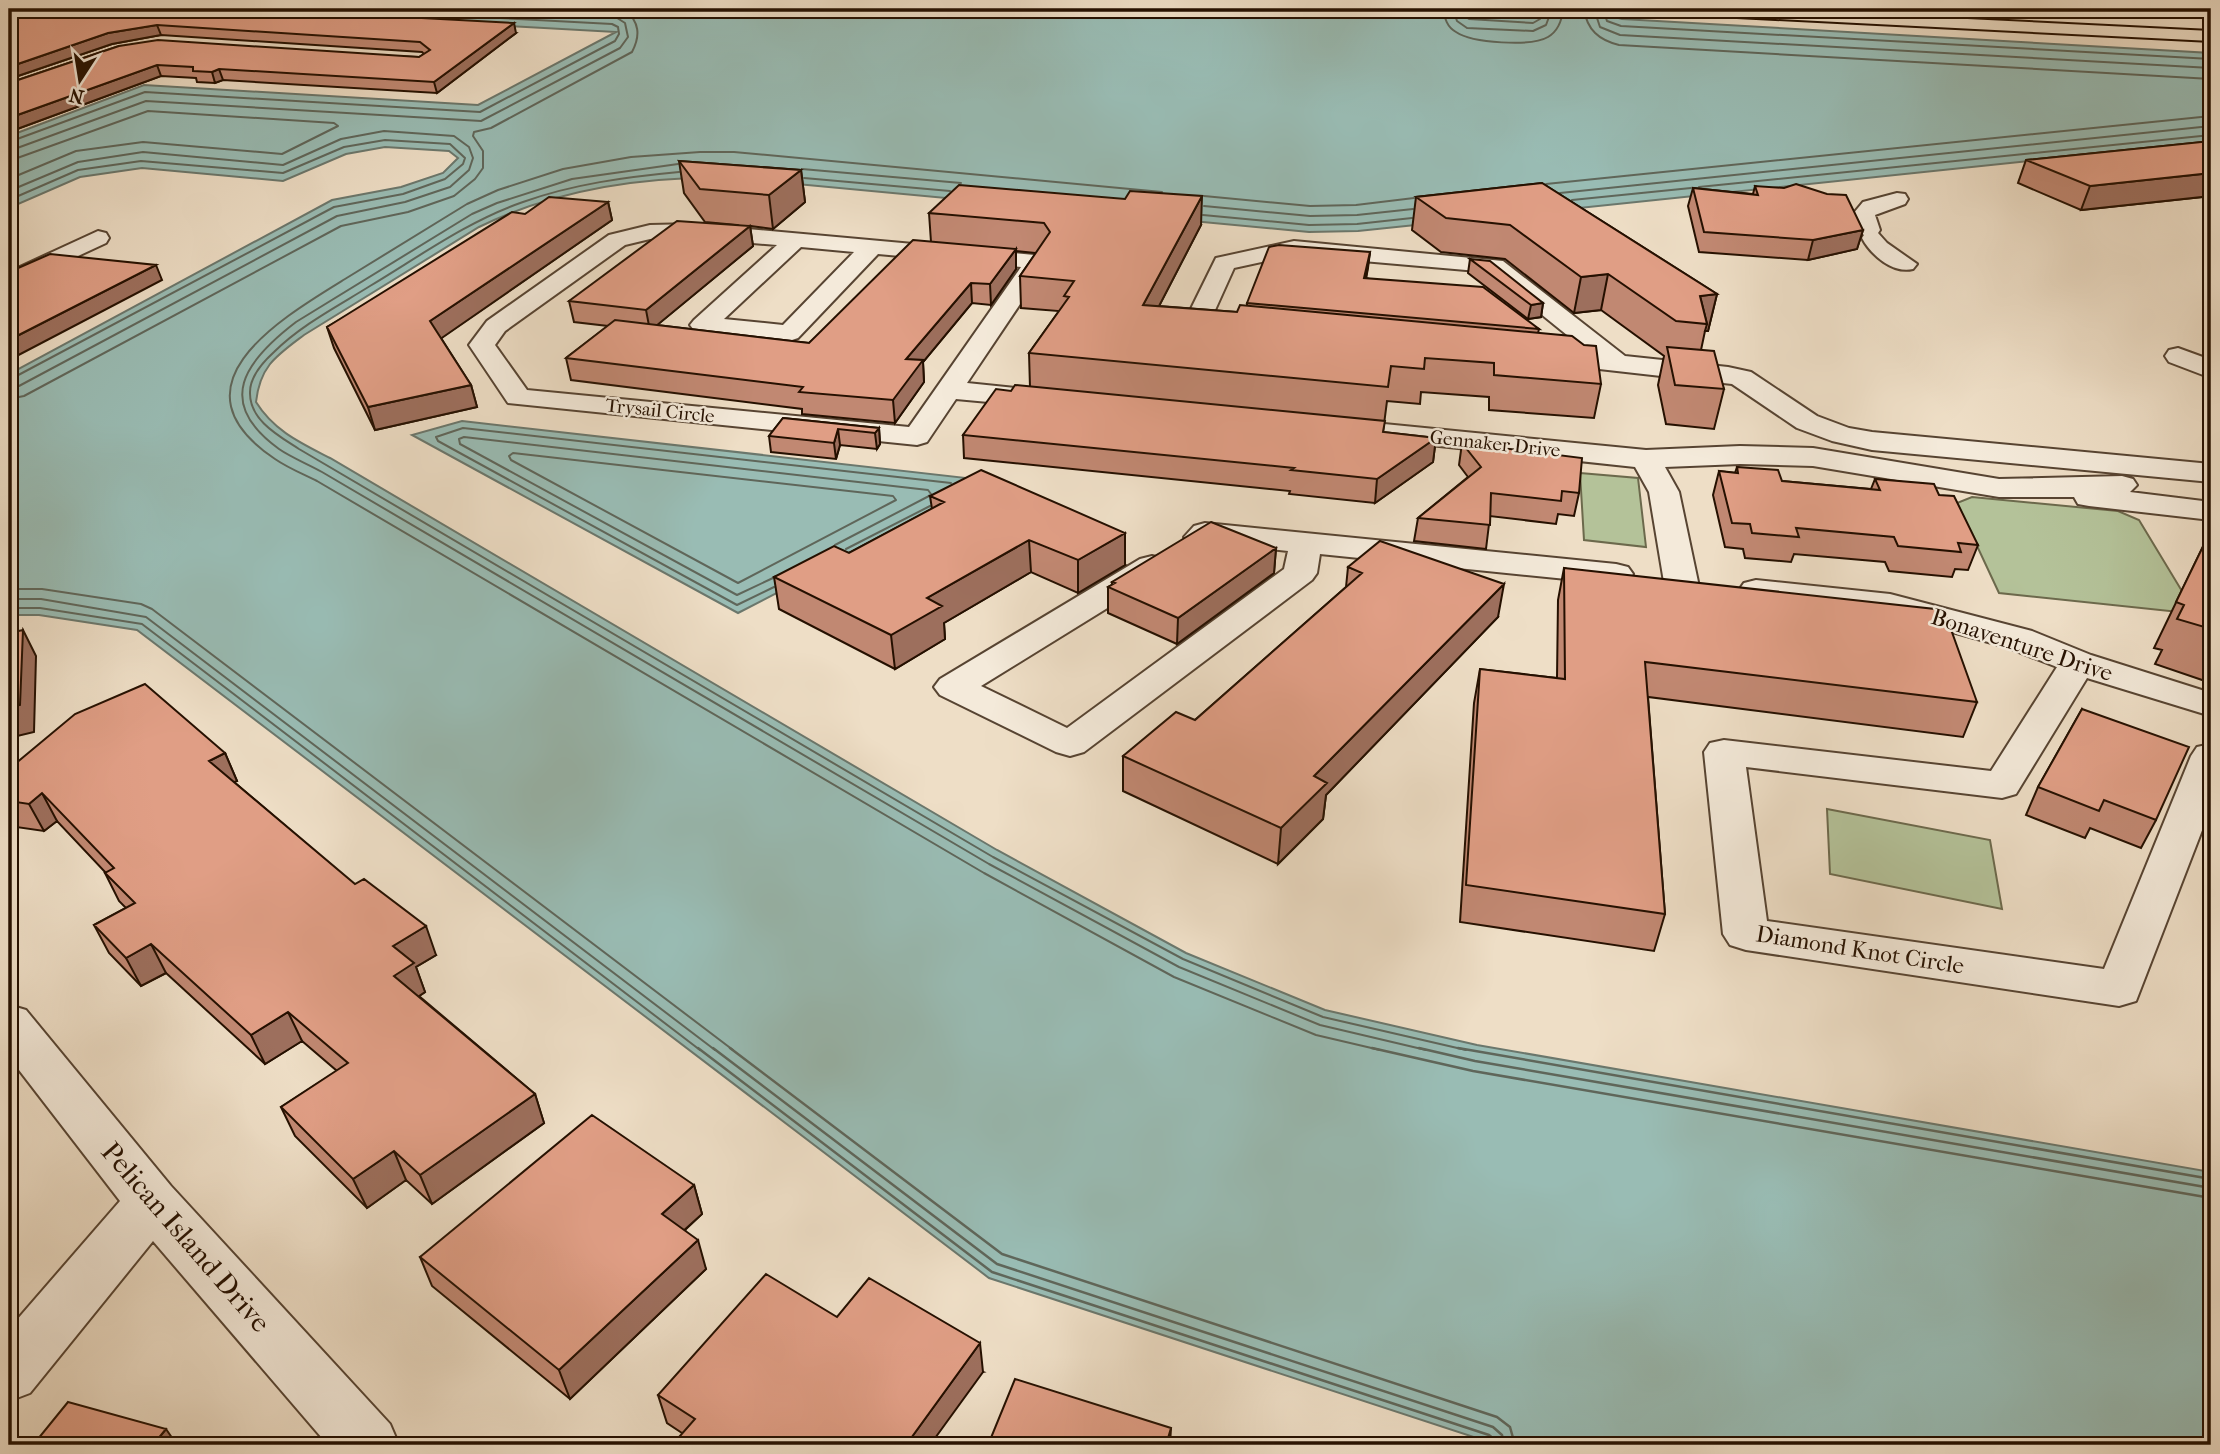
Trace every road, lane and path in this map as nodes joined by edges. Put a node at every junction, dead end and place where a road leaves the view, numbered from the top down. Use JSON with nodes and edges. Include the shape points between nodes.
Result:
{"nodes":[{"id":1,"x":1679,"y":9,"type":"edge"},
{"id":2,"x":1854,"y":9,"type":"edge"},
{"id":3,"x":2211,"y":26,"type":"edge"},
{"id":4,"x":2211,"y":34,"type":"edge"},
{"id":5,"x":1897,"y":199,"type":"dead end"},
{"id":6,"x":98,"y":238,"type":"dead end"},
{"id":7,"x":796,"y":240,"type":"junction"},
{"id":8,"x":873,"y":246,"type":"junction"},
{"id":9,"x":1905,"y":264,"type":"dead end"},
{"id":10,"x":9,"y":281,"type":"edge"},
{"id":11,"x":1250,"y":330,"type":"edge"},
{"id":12,"x":1521,"y":354,"type":"edge"},
{"id":13,"x":2178,"y":356,"type":"dead end"},
{"id":14,"x":1616,"y":362,"type":"junction"},
{"id":15,"x":2211,"y":370,"type":"edge"},
{"id":16,"x":950,"y":390,"type":"junction"},
{"id":17,"x":1072,"y":402,"type":"edge"},
{"id":18,"x":1345,"y":429,"type":"edge"},
{"id":19,"x":1646,"y":459,"type":"junction"},
{"id":20,"x":2209,"y":495,"type":"edge"},
{"id":21,"x":1306,"y":543,"type":"junction"},
{"id":22,"x":1704,"y":584,"type":"junction"},
{"id":23,"x":2078,"y":663,"type":"junction"},
{"id":24,"x":2211,"y":705,"type":"edge"},
{"id":25,"x":2211,"y":756,"type":"edge"},
{"id":26,"x":9,"y":1023,"type":"edge"},
{"id":27,"x":152,"y":1202,"type":"junction"},
{"id":28,"x":9,"y":1373,"type":"edge"},
{"id":29,"x":368,"y":1445,"type":"edge"}],
"edges":[{"from":1,"to":4,"type":"highway"},
{"from":2,"to":3,"type":"highway"},
{"from":5,"to":9,"type":"street","via":[[1864,214],[1878,247]]},
{"from":6,"to":10,"type":"street"},
{"from":7,"to":8,"type":"street","name":"Trysail Circle"},
{"from":7,"to":8,"type":"street","via":[[703,325],[789,333]]},
{"from":7,"to":16,"type":"street","name":"Trysail Circle","via":[[694,231],[650,232],[617,240],[496,326],[482,345],[518,397],[904,435],[917,436]]},
{"from":8,"to":16,"type":"street","name":"Trysail Circle","via":[[1037,261]]},
{"from":11,"to":14,"type":"street","via":[[1196,325],[1224,263],[1294,248],[1469,263],[1496,266]]},
{"from":12,"to":14,"type":"street"},
{"from":13,"to":15,"type":"street"},
{"from":14,"to":20,"type":"street","via":[[1741,378],[1807,422],[1842,435]]},
{"from":16,"to":17,"type":"street"},
{"from":18,"to":19,"type":"street","name":"Gennaker Drive"},
{"from":19,"to":20,"type":"street","name":"Gennaker Drive","via":[[1813,457],[1951,482],[2130,503]]},
{"from":19,"to":22,"type":"street"},
{"from":21,"to":21,"type":"street","name":"Bonaventure Drive","via":[[1300,573],[1069,744],[953,687],[1206,533]]},
{"from":21,"to":22,"type":"street","name":"Bonaventure Drive"},
{"from":22,"to":23,"type":"street","name":"Bonaventure Drive","via":[[1890,604],[2019,639]]},
{"from":23,"to":24,"type":"street","name":"Bonaventure Drive"},
{"from":23,"to":25,"type":"street","name":"Diamond Knot Circle","via":[[2002,785],[1724,752],[1746,934],[2119,989]]},
{"from":26,"to":27,"type":"street","name":"Pelican Island Drive"},
{"from":27,"to":28,"type":"street"},
{"from":27,"to":29,"type":"street","name":"Pelican Island Drive"}]}
